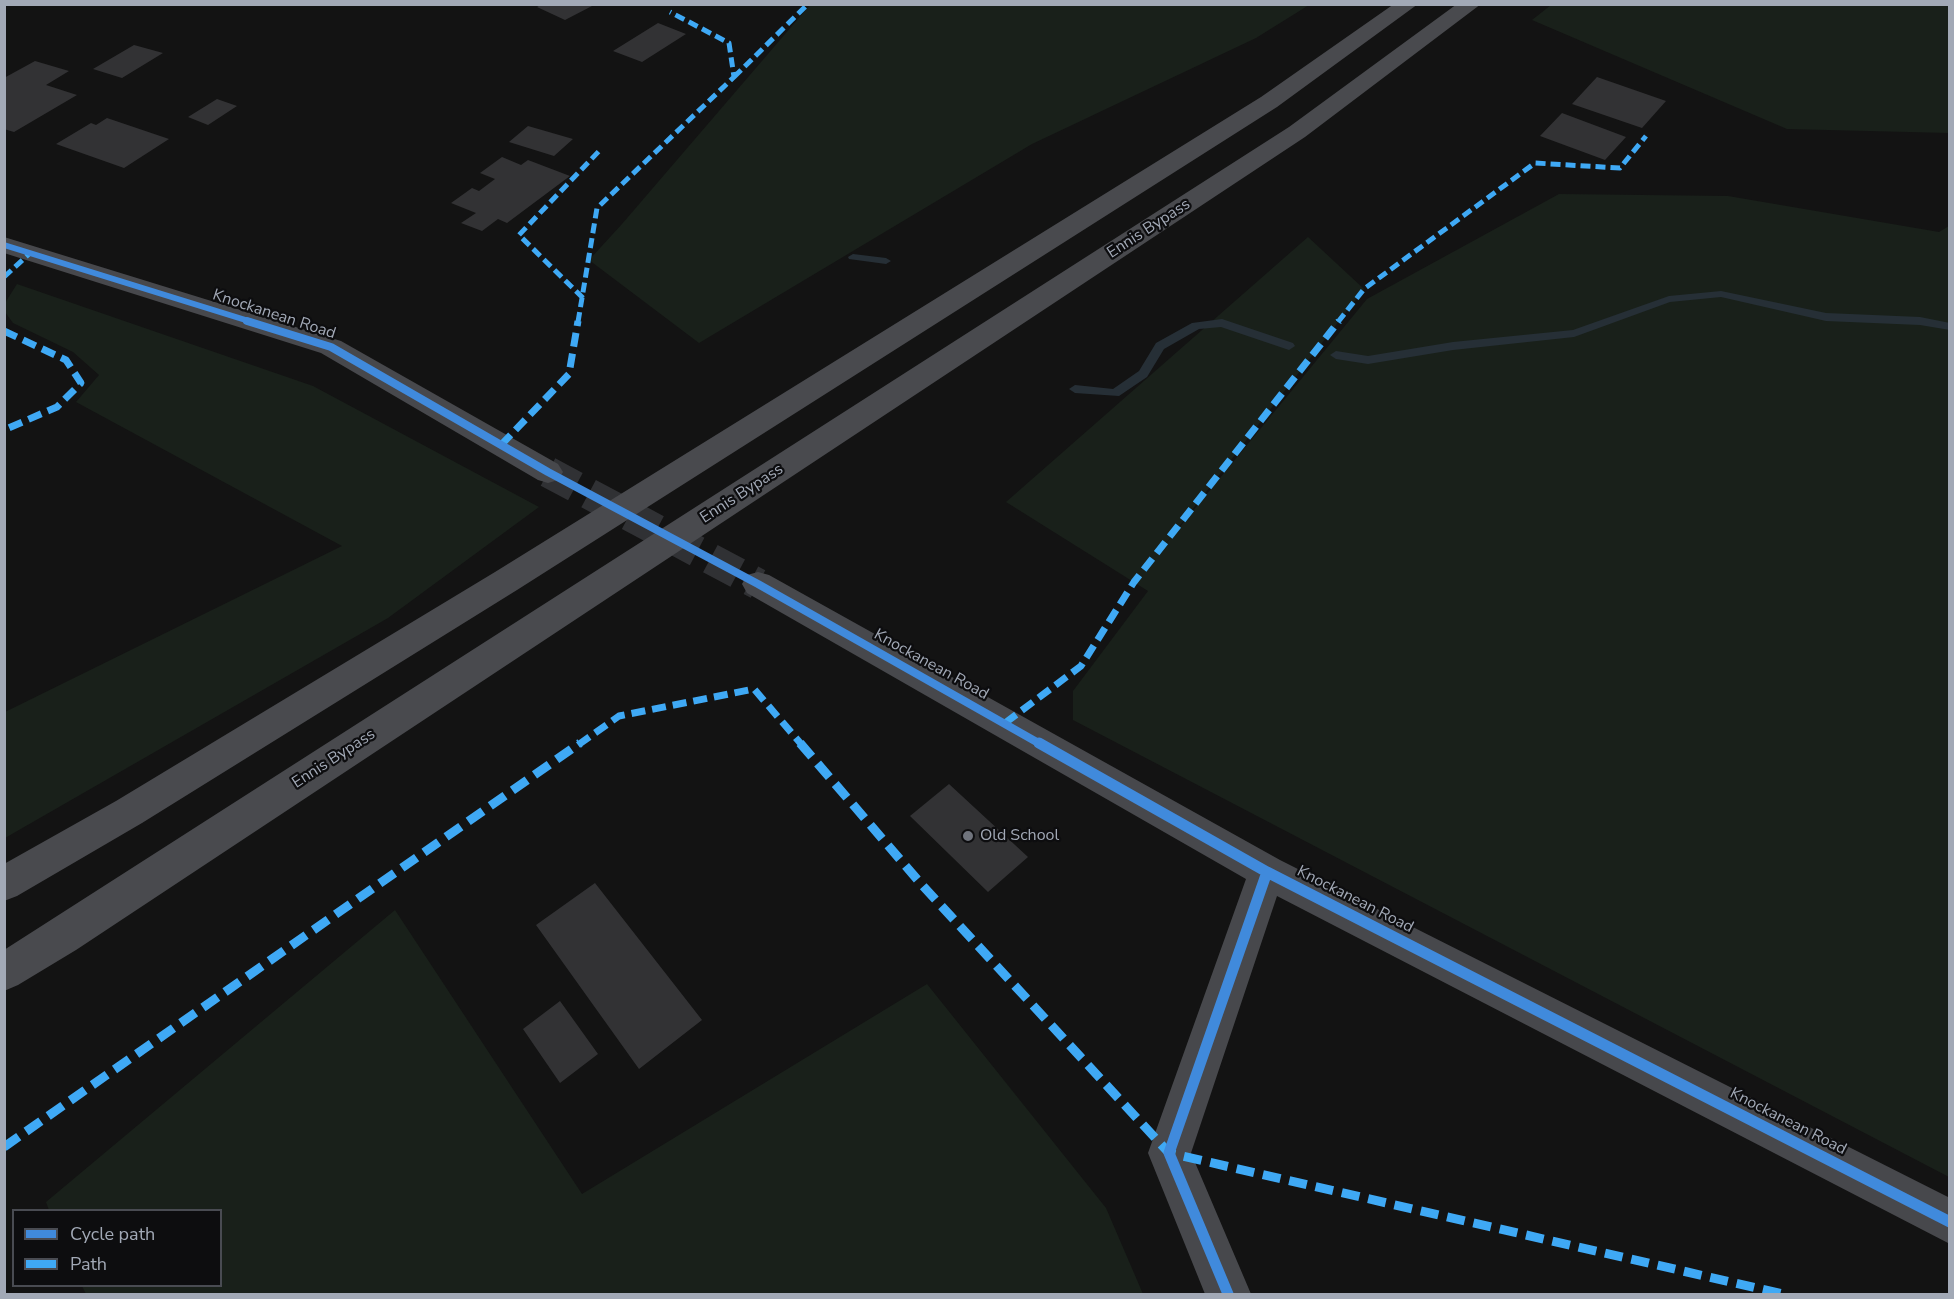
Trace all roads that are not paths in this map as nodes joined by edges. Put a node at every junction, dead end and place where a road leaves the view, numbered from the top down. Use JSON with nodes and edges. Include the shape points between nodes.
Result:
{"nodes":[{"id":1,"x":1408,"y":4,"type":"edge"},
{"id":2,"x":1471,"y":4,"type":"edge"},
{"id":3,"x":4,"y":245,"type":"edge"},
{"id":4,"x":548,"y":472,"type":"tunnel mouth"},
{"id":5,"x":758,"y":584,"type":"tunnel mouth"},
{"id":6,"x":1267,"y":872,"type":"junction"},
{"id":7,"x":4,"y":884,"type":"edge"},
{"id":8,"x":4,"y":972,"type":"edge"},
{"id":9,"x":1950,"y":1222,"type":"edge"},
{"id":10,"x":1228,"y":1294,"type":"edge"}],
"edges":[{"from":1,"to":7,"type":"highway","via":[[1269,102],[516,575]]},
{"from":2,"to":8,"type":"highway","name":"Ennis Bypass","via":[[1297,132]]},
{"from":3,"to":4,"type":"street","name":"Knockanean Road","via":[[331,347]]},
{"from":5,"to":6,"type":"street","name":"Knockanean Road"},
{"from":6,"to":9,"type":"street","name":"Knockanean Road"},
{"from":6,"to":10,"type":"street","via":[[1169,1153]]}]}
